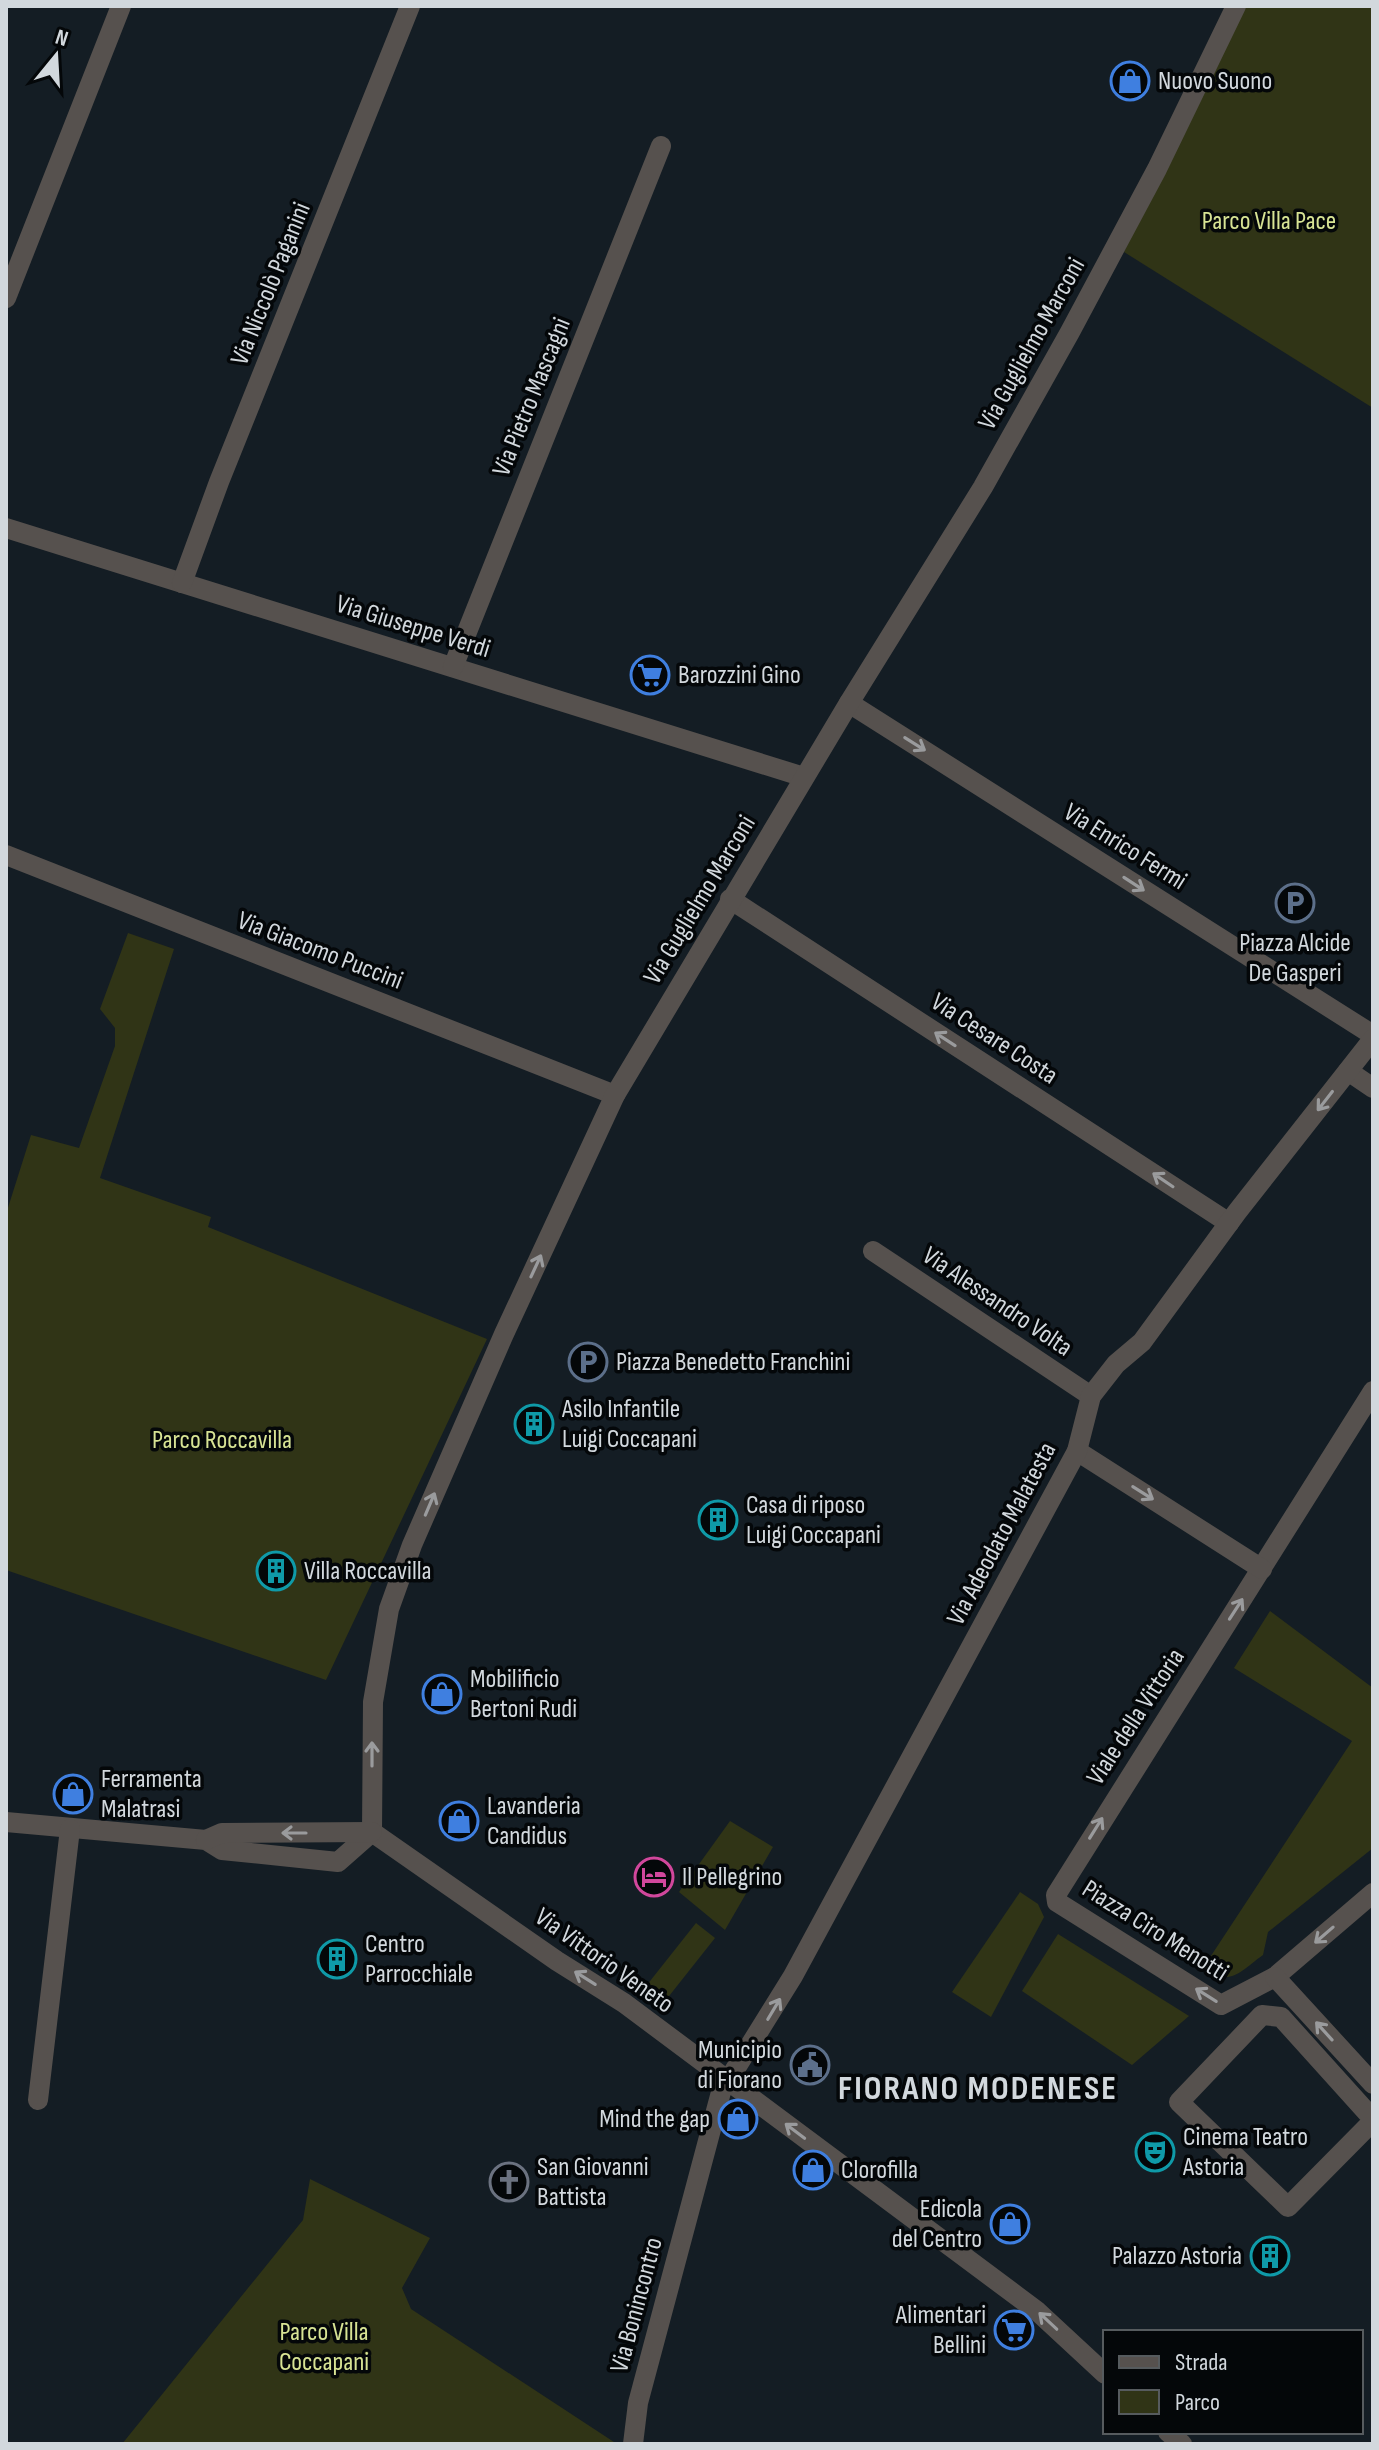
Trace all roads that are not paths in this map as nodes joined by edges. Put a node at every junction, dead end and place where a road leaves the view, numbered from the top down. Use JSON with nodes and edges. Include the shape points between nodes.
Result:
{"nodes":[{"id":1,"x":121,"y":6,"type":"edge"},
{"id":2,"x":410,"y":6,"type":"edge"},
{"id":3,"x":1236,"y":6,"type":"edge"},
{"id":4,"x":661,"y":146,"type":"dead end"},
{"id":5,"x":6,"y":298,"type":"edge"},
{"id":6,"x":6,"y":528,"type":"edge"},
{"id":7,"x":182,"y":583,"type":"junction"},
{"id":8,"x":453,"y":667,"type":"junction"},
{"id":9,"x":849,"y":703,"type":"junction"},
{"id":10,"x":804,"y":777,"type":"junction"},
{"id":11,"x":6,"y":855,"type":"edge"},
{"id":12,"x":730,"y":899,"type":"junction"},
{"id":13,"x":1373,"y":1037,"type":"edge"},
{"id":14,"x":1348,"y":1071,"type":"junction"},
{"id":15,"x":1373,"y":1088,"type":"edge"},
{"id":16,"x":615,"y":1095,"type":"junction"},
{"id":17,"x":1229,"y":1223,"type":"junction"},
{"id":18,"x":873,"y":1251,"type":"dead end"},
{"id":19,"x":1373,"y":1391,"type":"edge"},
{"id":20,"x":1091,"y":1396,"type":"junction"},
{"id":21,"x":1077,"y":1451,"type":"junction"},
{"id":22,"x":1262,"y":1569,"type":"junction"},
{"id":23,"x":6,"y":1822,"type":"edge"},
{"id":24,"x":70,"y":1829,"type":"junction"},
{"id":25,"x":372,"y":1832,"type":"junction"},
{"id":26,"x":206,"y":1840,"type":"junction"},
{"id":27,"x":1373,"y":1893,"type":"edge"},
{"id":28,"x":1056,"y":1895,"type":"joint"},
{"id":29,"x":1275,"y":1977,"type":"junction"},
{"id":30,"x":1373,"y":2084,"type":"edge"},
{"id":31,"x":726,"y":2085,"type":"junction"},
{"id":32,"x":38,"y":2100,"type":"dead end"},
{"id":33,"x":1373,"y":2120,"type":"edge"},
{"id":34,"x":1103,"y":2372,"type":"edge"},
{"id":35,"x":633,"y":2444,"type":"edge"}],
"edges":[{"from":1,"to":5,"type":"street"},
{"from":2,"to":7,"type":"street","name":"Via Niccolò Paganini"},
{"from":3,"to":9,"type":"street","name":"Via Guglielmo Marconi","via":[[1070,332],[983,487]]},
{"from":4,"to":8,"type":"street","name":"Via Pietro Mascagni"},
{"from":6,"to":7,"type":"street","name":"Via Giuseppe Verdi"},
{"from":7,"to":8,"type":"street","name":"Via Giuseppe Verdi"},
{"from":8,"to":10,"type":"street","name":"Via Giuseppe Verdi"},
{"from":9,"to":10,"type":"street","name":"Via Guglielmo Marconi"},
{"from":9,"to":13,"type":"street","name":"Via Enrico Fermi","one_way":true},
{"from":10,"to":12,"type":"street","name":"Via Guglielmo Marconi"},
{"from":11,"to":16,"type":"street","name":"Via Giacomo Puccini"},
{"from":12,"to":16,"type":"street","name":"Via Guglielmo Marconi"},
{"from":17,"to":12,"type":"street","name":"Via Cesare Costa","one_way":true},
{"from":13,"to":14,"type":"street","name":"Via Adeodato Malatesta"},
{"from":14,"to":15,"type":"street"},
{"from":14,"to":17,"type":"street","name":"Via Adeodato Malatesta","one_way":true},
{"from":25,"to":16,"type":"street","name":"Via Guglielmo Marconi","one_way":true,"via":[[373,1702],[389,1609],[504,1334]]},
{"from":17,"to":20,"type":"street","name":"Via Adeodato Malatesta","via":[[1142,1342]]},
{"from":18,"to":20,"type":"street","name":"Via Alessandro Volta"},
{"from":19,"to":22,"type":"street","name":"Viale della Vittoria"},
{"from":20,"to":21,"type":"street","name":"Via Adeodato Malatesta"},
{"from":21,"to":22,"type":"street","one_way":true},
{"from":31,"to":21,"type":"street","name":"Via Adeodato Malatesta","one_way":true,"via":[[793,1976]]},
{"from":28,"to":22,"type":"street","name":"Viale della Vittoria","one_way":true},
{"from":23,"to":24,"type":"street"},
{"from":24,"to":26,"type":"street"},
{"from":24,"to":32,"type":"street"},
{"from":25,"to":26,"type":"street","one_way":true,"via":[[222,1833]]},
{"from":25,"to":26,"type":"street","via":[[338,1862],[222,1850]]},
{"from":31,"to":25,"type":"street","name":"Via Vittorio Veneto","one_way":true,"via":[[624,2003]]},
{"from":27,"to":29,"type":"street","one_way":true},
{"from":29,"to":28,"type":"street","name":"Piazza Ciro Menotti","one_way":true,"via":[[1221,2005],[1057,1902]]},
{"from":30,"to":29,"type":"street","one_way":true},
{"from":34,"to":31,"type":"street","name":"Via Vittorio Veneto","one_way":true,"via":[[1037,2311]]},
{"from":31,"to":35,"type":"street","name":"Via Bonincontro","via":[[638,2403]]},
{"from":33,"to":33,"type":"street","via":[[1288,2207],[1179,2102],[1262,2015],[1271,2014],[1281,2017]]}]}
